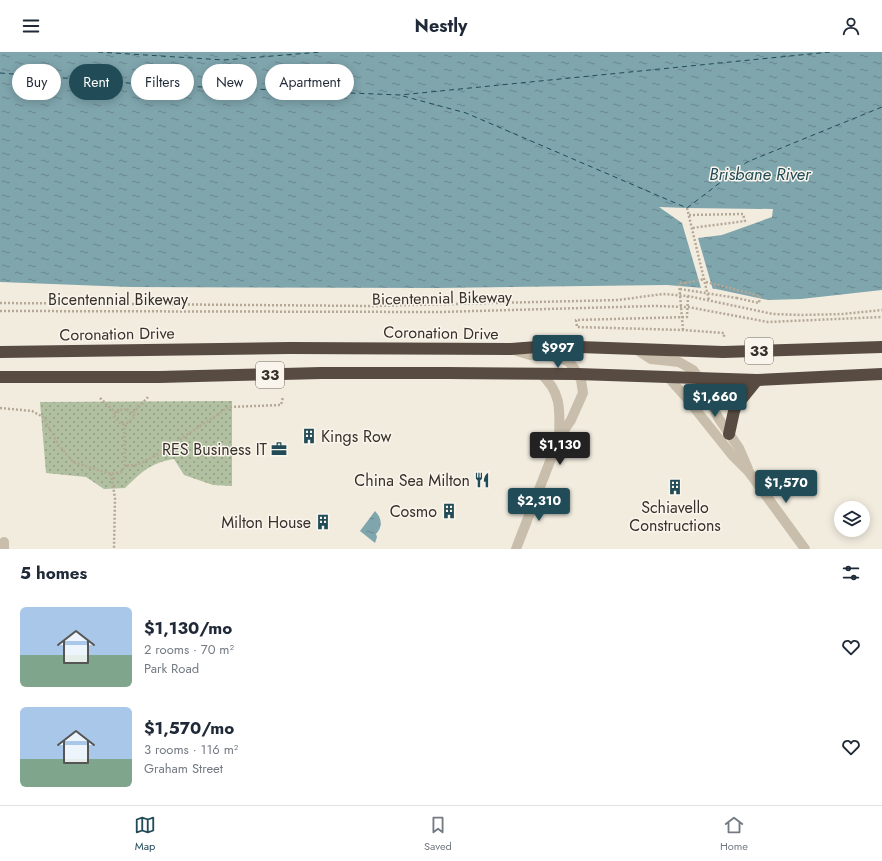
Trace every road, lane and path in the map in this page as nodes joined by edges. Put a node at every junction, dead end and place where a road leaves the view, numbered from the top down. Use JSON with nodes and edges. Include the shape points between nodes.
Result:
{"nodes":[{"id":1,"x":687,"y":208,"type":"dead end"},
{"id":2,"x":689,"y":215,"type":"junction"},
{"id":3,"x":692,"y":228,"type":"junction"},
{"id":4,"x":705,"y":279,"type":"junction"},
{"id":5,"x":706,"y":282,"type":"junction"},
{"id":6,"x":680,"y":289,"type":"junction"},
{"id":7,"x":688,"y":296,"type":"junction"},
{"id":8,"x":709,"y":300,"type":"junction"},
{"id":9,"x":0,"y":303,"type":"edge"},
{"id":10,"x":688,"y":307,"type":"junction"},
{"id":11,"x":882,"y":310,"type":"edge"},
{"id":12,"x":0,"y":311,"type":"edge"},
{"id":13,"x":882,"y":317,"type":"edge"},
{"id":14,"x":684,"y":330,"type":"junction"},
{"id":15,"x":724,"y":341,"type":"dead end"},
{"id":16,"x":882,"y":346,"type":"edge"},
{"id":17,"x":636,"y":348,"type":"junction"},
{"id":18,"x":511,"y":349,"type":"junction"},
{"id":19,"x":0,"y":352,"type":"edge"},
{"id":20,"x":540,"y":373,"type":"junction"},
{"id":21,"x":578,"y":374,"type":"junction"},
{"id":22,"x":882,"y":374,"type":"edge"},
{"id":23,"x":0,"y":377,"type":"edge"},
{"id":24,"x":668,"y":377,"type":"junction"},
{"id":25,"x":700,"y":379,"type":"junction"},
{"id":26,"x":757,"y":380,"type":"junction"},
{"id":27,"x":148,"y":397,"type":"dead end"},
{"id":28,"x":283,"y":397,"type":"dead end"},
{"id":29,"x":100,"y":398,"type":"dead end"},
{"id":30,"x":0,"y":408,"type":"edge"},
{"id":31,"x":116,"y":413,"type":"junction"},
{"id":32,"x":133,"y":413,"type":"junction"},
{"id":33,"x":124,"y":424,"type":"junction"},
{"id":34,"x":729,"y":434,"type":"junction"},
{"id":35,"x":559,"y":438,"type":"junction"},
{"id":36,"x":125,"y":466,"type":"junction"},
{"id":37,"x":749,"y":472,"type":"junction"},
{"id":38,"x":111,"y":474,"type":"junction"},
{"id":39,"x":798,"y":539,"type":"junction"},
{"id":40,"x":114,"y":549,"type":"edge"},
{"id":41,"x":516,"y":549,"type":"edge"},
{"id":42,"x":794,"y":549,"type":"edge"},
{"id":43,"x":805,"y":549,"type":"edge"}],
"edges":[{"from":1,"to":2,"type":"path"},
{"from":2,"to":3,"type":"path"},
{"from":2,"to":3,"type":"path","via":[[743,214],[745,220]]},
{"from":2,"to":4,"type":"path"},
{"from":3,"to":4,"type":"path"},
{"from":4,"to":5,"type":"path"},
{"from":4,"to":6,"type":"path","bridge":true,"via":[[679,284]]},
{"from":5,"to":6,"type":"path","bridge":true,"via":[[760,296],[759,303]]},
{"from":5,"to":8,"type":"path"},
{"from":6,"to":14,"type":"path","bridge":true},
{"from":7,"to":8,"type":"path"},
{"from":7,"to":9,"type":"path","via":[[663,294],[618,300],[373,306]]},
{"from":7,"to":10,"type":"path"},
{"from":8,"to":11,"type":"path","via":[[773,314],[816,315]]},
{"from":10,"to":12,"type":"path","name":"Bicentennial Bikeway","via":[[440,312]]},
{"from":10,"to":13,"type":"path","name":"Bicentennial Bikeway","via":[[768,322]]},
{"from":10,"to":14,"type":"path","via":[[688,317],[576,320],[577,327]]},
{"from":14,"to":15,"type":"path","via":[[724,333]]},
{"from":16,"to":17,"type":"highway","name":"Coronation Drive","number":"33","via":[[724,352]]},
{"from":17,"to":18,"type":"highway","name":"Coronation Drive","number":"33","via":[[550,346]]},
{"from":17,"to":25,"type":"street","via":[[651,359],[686,365]]},
{"from":18,"to":19,"type":"highway","name":"Coronation Drive","number":"33","via":[[290,348]]},
{"from":18,"to":21,"type":"street","via":[[530,355],[565,359]]},
{"from":20,"to":21,"type":"highway","number":"33"},
{"from":20,"to":23,"type":"highway","number":"33"},
{"from":20,"to":35,"type":"street","via":[[557,395],[560,410]]},
{"from":21,"to":24,"type":"highway","number":"33"},
{"from":21,"to":35,"type":"street","via":[[583,393],[571,420]]},
{"from":22,"to":26,"type":"highway","number":"33"},
{"from":24,"to":25,"type":"highway","number":"33"},
{"from":24,"to":37,"type":"street"},
{"from":25,"to":26,"type":"highway","number":"33"},
{"from":25,"to":34,"type":"street"},
{"from":26,"to":34,"type":"highway","via":[[736,406]]},
{"from":27,"to":32,"type":"path"},
{"from":28,"to":36,"type":"path","via":[[281,405],[229,407],[153,457],[137,465]]},
{"from":29,"to":31,"type":"path"},
{"from":30,"to":38,"type":"path","via":[[32,411],[43,417],[58,444],[73,462]]},
{"from":31,"to":32,"type":"path","via":[[127,409]]},
{"from":31,"to":33,"type":"path","via":[[113,416]]},
{"from":32,"to":33,"type":"path","via":[[135,416]]},
{"from":33,"to":36,"type":"path"},
{"from":34,"to":37,"type":"street"},
{"from":35,"to":41,"type":"street"},
{"from":36,"to":38,"type":"path","via":[[121,472]]},
{"from":37,"to":39,"type":"street"},
{"from":38,"to":40,"type":"path","via":[[115,498]]},
{"from":39,"to":42,"type":"street"},
{"from":39,"to":43,"type":"street"}]}
